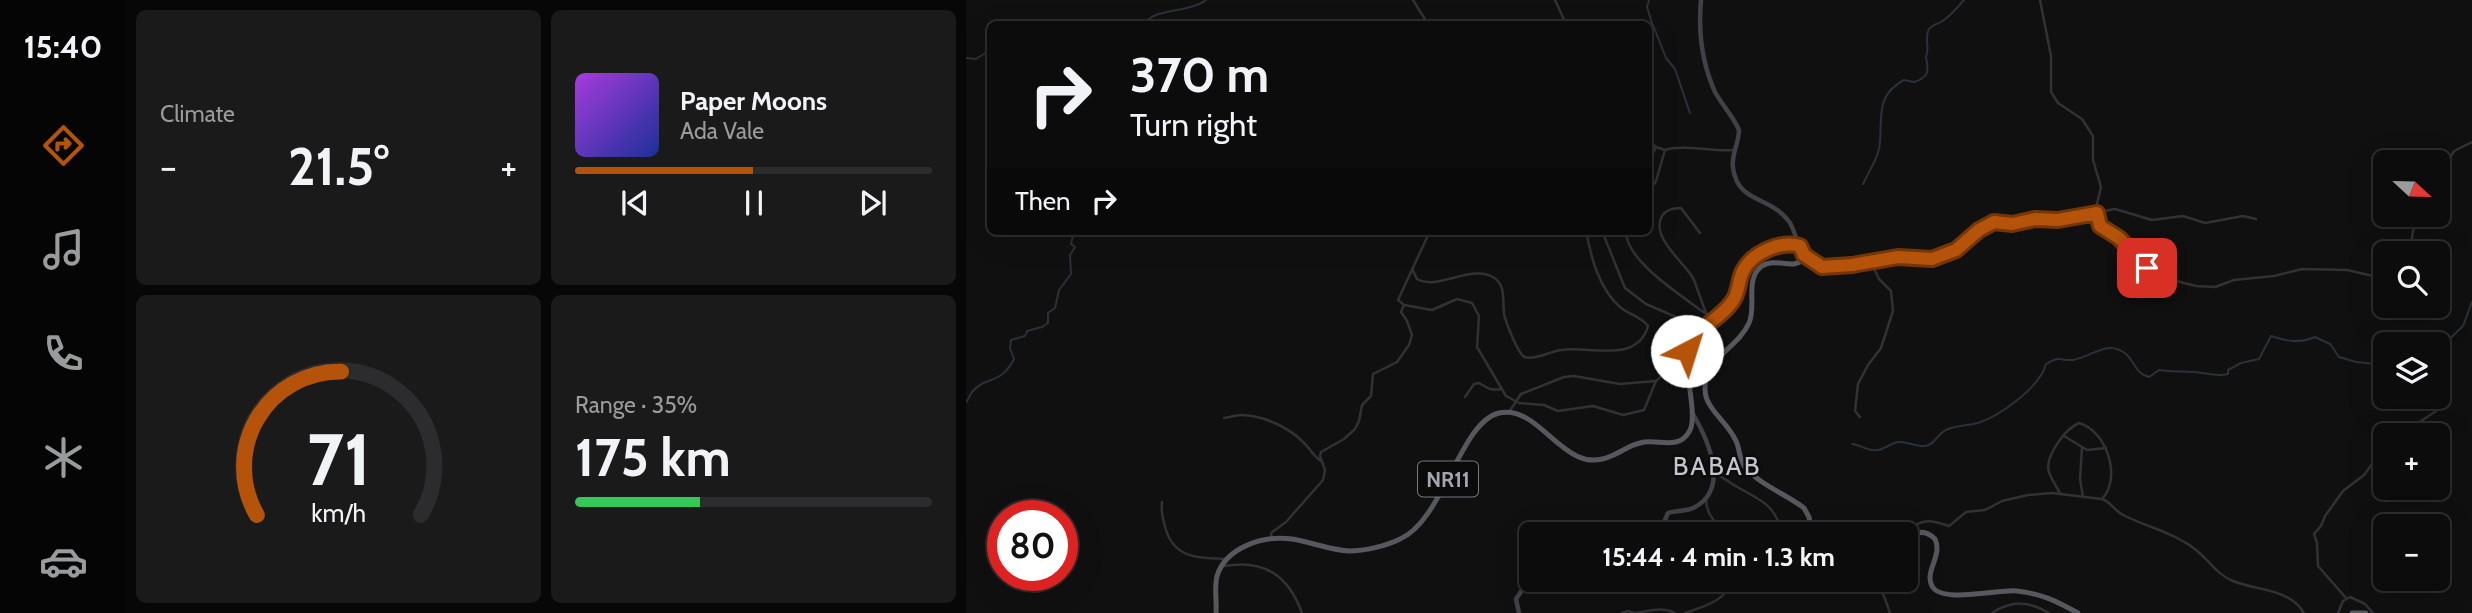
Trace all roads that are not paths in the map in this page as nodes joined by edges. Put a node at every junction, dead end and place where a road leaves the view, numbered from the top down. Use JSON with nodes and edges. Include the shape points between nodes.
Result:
{"nodes":[{"id":1,"x":1413,"y":0,"type":"edge"},
{"id":2,"x":1555,"y":0,"type":"edge"},
{"id":3,"x":1700,"y":0,"type":"edge"},
{"id":4,"x":2040,"y":0,"type":"edge"},
{"id":5,"x":1426,"y":21,"type":"edge"},
{"id":6,"x":1565,"y":21,"type":"edge"},
{"id":7,"x":2472,"y":142,"type":"edge"},
{"id":8,"x":1652,"y":143,"type":"edge"},
{"id":9,"x":1657,"y":147,"type":"junction"},
{"id":10,"x":1665,"y":150,"type":"junction"},
{"id":11,"x":1734,"y":150,"type":"junction"},
{"id":12,"x":1652,"y":156,"type":"edge"},
{"id":13,"x":2450,"y":158,"type":"edge"},
{"id":14,"x":1652,"y":187,"type":"edge"},
{"id":15,"x":2097,"y":213,"type":"junction"},
{"id":16,"x":2256,"y":219,"type":"dead end"},
{"id":17,"x":1700,"y":233,"type":"dead end"},
{"id":18,"x":1428,"y":235,"type":"edge"},
{"id":19,"x":1587,"y":235,"type":"edge"},
{"id":20,"x":1604,"y":235,"type":"edge"},
{"id":21,"x":1627,"y":235,"type":"edge"},
{"id":22,"x":1798,"y":244,"type":"junction"},
{"id":23,"x":1804,"y":255,"type":"junction"},
{"id":24,"x":1871,"y":262,"type":"junction"},
{"id":25,"x":1412,"y":269,"type":"junction"},
{"id":26,"x":2373,"y":276,"type":"edge"},
{"id":27,"x":1404,"y":305,"type":"junction"},
{"id":28,"x":1706,"y":314,"type":"junction"},
{"id":29,"x":1710,"y":324,"type":"junction"},
{"id":30,"x":1689,"y":344,"type":"junction"},
{"id":31,"x":1687,"y":354,"type":"junction"},
{"id":32,"x":1656,"y":381,"type":"junction"},
{"id":33,"x":1501,"y":389,"type":"junction"},
{"id":34,"x":1465,"y":397,"type":"dead end"},
{"id":35,"x":1516,"y":400,"type":"junction"},
{"id":36,"x":2436,"y":411,"type":"dead end"},
{"id":37,"x":1509,"y":412,"type":"junction"},
{"id":38,"x":1692,"y":413,"type":"junction"},
{"id":39,"x":1860,"y":417,"type":"dead end"},
{"id":40,"x":1224,"y":418,"type":"dead end"},
{"id":41,"x":2418,"y":423,"type":"edge"},
{"id":42,"x":2064,"y":436,"type":"junction"},
{"id":43,"x":2082,"y":447,"type":"junction"},
{"id":44,"x":2105,"y":448,"type":"junction"},
{"id":45,"x":1321,"y":461,"type":"junction"},
{"id":46,"x":2373,"y":462,"type":"edge"},
{"id":47,"x":1715,"y":474,"type":"junction"},
{"id":48,"x":2060,"y":494,"type":"junction"},
{"id":49,"x":1706,"y":496,"type":"junction"},
{"id":50,"x":2083,"y":497,"type":"junction"},
{"id":51,"x":2102,"y":499,"type":"junction"},
{"id":52,"x":1162,"y":502,"type":"dead end"},
{"id":53,"x":1667,"y":522,"type":"edge"},
{"id":54,"x":1715,"y":522,"type":"edge"},
{"id":55,"x":1780,"y":522,"type":"edge"},
{"id":56,"x":1810,"y":522,"type":"edge"},
{"id":57,"x":1918,"y":524,"type":"edge"},
{"id":58,"x":1918,"y":532,"type":"edge"},
{"id":59,"x":1272,"y":539,"type":"junction"},
{"id":60,"x":1227,"y":559,"type":"junction"},
{"id":61,"x":1221,"y":567,"type":"junction"},
{"id":62,"x":1521,"y":592,"type":"edge"},
{"id":63,"x":1881,"y":592,"type":"edge"},
{"id":64,"x":1728,"y":593,"type":"edge"},
{"id":65,"x":2346,"y":598,"type":"junction"},
{"id":66,"x":1216,"y":613,"type":"edge"},
{"id":67,"x":1302,"y":613,"type":"edge"},
{"id":68,"x":1519,"y":613,"type":"edge"},
{"id":69,"x":1622,"y":613,"type":"edge"},
{"id":70,"x":1635,"y":613,"type":"edge"},
{"id":71,"x":1675,"y":613,"type":"edge"},
{"id":72,"x":1687,"y":613,"type":"edge"},
{"id":73,"x":1890,"y":613,"type":"edge"},
{"id":74,"x":1992,"y":613,"type":"edge"},
{"id":75,"x":2049,"y":613,"type":"edge"},
{"id":76,"x":2078,"y":613,"type":"edge"},
{"id":77,"x":2304,"y":613,"type":"edge"},
{"id":78,"x":2338,"y":613,"type":"edge"},
{"id":79,"x":2352,"y":613,"type":"edge"},
{"id":80,"x":2366,"y":613,"type":"edge"},
{"id":81,"x":2373,"y":613,"type":"edge"}],
"edges":[{"from":1,"to":5,"type":"street"},
{"from":2,"to":6,"type":"street"},
{"from":3,"to":11,"type":"main road","via":[[1700,42],[1716,94],[1739,130]]},
{"from":4,"to":15,"type":"street","via":[[2051,92],[2058,103],[2082,119],[2093,136],[2093,160],[2101,187]]},
{"from":7,"to":13,"type":"street"},
{"from":8,"to":9,"type":"street"},
{"from":9,"to":10,"type":"street"},
{"from":9,"to":12,"type":"street"},
{"from":10,"to":11,"type":"street"},
{"from":10,"to":14,"type":"street"},
{"from":11,"to":22,"type":"main road","via":[[1732,165],[1740,189],[1788,220]]},
{"from":15,"to":16,"type":"street","via":[[2120,209],[2152,220],[2183,216],[2205,223],[2243,216]]},
{"from":15,"to":24,"type":"street","via":[[2058,220],[1994,222],[1956,250],[1932,259],[1898,257]]},
{"from":15,"to":26,"type":"street","via":[[2100,226],[2119,238],[2150,273],[2190,285],[2215,287],[2234,279],[2302,269]]},
{"from":17,"to":28,"type":"street","via":[[1681,208],[1668,211],[1661,219],[1664,241],[1692,278]]},
{"from":18,"to":25,"type":"street"},
{"from":19,"to":25,"type":"street","via":[[1607,292],[1623,310],[1648,326],[1640,339],[1624,349],[1562,349],[1524,357],[1507,322],[1502,288],[1493,277],[1462,276],[1426,283],[1417,279]]},
{"from":20,"to":30,"type":"street","via":[[1625,288],[1649,306],[1676,317],[1680,324],[1676,336]]},
{"from":21,"to":28,"type":"street","via":[[1641,262]]},
{"from":22,"to":23,"type":"highway"},
{"from":22,"to":29,"type":"highway","via":[[1769,249],[1752,259],[1742,272],[1733,302]]},
{"from":23,"to":24,"type":"street","via":[[1822,267]]},
{"from":23,"to":56,"type":"highway","via":[[1798,263],[1773,262],[1759,269],[1752,282],[1749,323],[1713,365],[1706,391],[1711,409],[1735,440],[1745,467],[1804,508]]},
{"from":24,"to":39,"type":"street","via":[[1891,291],[1893,311],[1879,353],[1858,384],[1855,411]]},
{"from":25,"to":27,"type":"street","via":[[1398,300]]},
{"from":27,"to":33,"type":"street","via":[[1432,310],[1457,299],[1472,303],[1479,316],[1477,347]]},
{"from":27,"to":45,"type":"street","via":[[1401,312],[1412,335],[1409,345],[1397,362],[1373,374],[1372,393],[1362,405],[1358,424],[1348,436],[1321,452]]},
{"from":28,"to":29,"type":"street"},
{"from":29,"to":30,"type":"highway"},
{"from":30,"to":31,"type":"highway"},
{"from":31,"to":32,"type":"street"},
{"from":31,"to":38,"type":"highway"},
{"from":32,"to":35,"type":"street","via":[[1620,384],[1569,376],[1534,387]]},
{"from":32,"to":35,"type":"street","via":[[1644,410],[1636,414],[1589,406],[1558,411]]},
{"from":33,"to":34,"type":"street","via":[[1474,384]]},
{"from":33,"to":35,"type":"street"},
{"from":35,"to":37,"type":"street"},
{"from":36,"to":41,"type":"street"},
{"from":37,"to":38,"type":"highway","via":[[1590,461],[1643,442],[1679,441],[1690,432]]},
{"from":37,"to":59,"type":"highway","number":"NR11","via":[[1481,424],[1422,523],[1405,537],[1354,551]]},
{"from":38,"to":47,"type":"main road"},
{"from":40,"to":45,"type":"street","via":[[1256,417],[1287,428]]},
{"from":42,"to":43,"type":"street"},
{"from":42,"to":44,"type":"street","via":[[2081,424],[2102,440]]},
{"from":42,"to":48,"type":"street","via":[[2048,467]]},
{"from":43,"to":44,"type":"street"},
{"from":43,"to":50,"type":"street"},
{"from":44,"to":51,"type":"street","via":[[2112,484]]},
{"from":45,"to":59,"type":"street","via":[[1323,480],[1271,533]]},
{"from":46,"to":65,"type":"street","via":[[2343,491],[2314,534],[2318,566]]},
{"from":47,"to":49,"type":"main road"},
{"from":47,"to":55,"type":"street","via":[[1770,507]]},
{"from":48,"to":50,"type":"street"},
{"from":48,"to":57,"type":"street","via":[[2005,500],[1988,509],[1966,512],[1949,526],[1931,521]]},
{"from":49,"to":53,"type":"main road","via":[[1696,507],[1668,513]]},
{"from":49,"to":54,"type":"street","via":[[1707,512]]},
{"from":50,"to":51,"type":"street"},
{"from":51,"to":77,"type":"street","via":[[2122,514],[2195,549],[2223,576],[2281,594]]},
{"from":52,"to":60,"type":"street","via":[[1168,536],[1179,552],[1194,558]]},
{"from":58,"to":76,"type":"highway","via":[[1926,532],[1937,542],[1930,578],[1938,593],[2015,591],[2053,598]]},
{"from":59,"to":60,"type":"highway","number":"NR11","via":[[1242,547]]},
{"from":60,"to":61,"type":"highway","number":"NR11"},
{"from":61,"to":66,"type":"highway","number":"NR11"},
{"from":61,"to":67,"type":"street","via":[[1246,563],[1280,577]]},
{"from":62,"to":68,"type":"main road","via":[[1516,599]]},
{"from":63,"to":73,"type":"street"},
{"from":64,"to":72,"type":"street"},
{"from":65,"to":78,"type":"street"},
{"from":65,"to":81,"type":"street","via":[[2357,599]]},
{"from":69,"to":70,"type":"street"},
{"from":70,"to":71,"type":"street","via":[[1665,609]]},
{"from":74,"to":75,"type":"street","via":[[2024,603]]},
{"from":79,"to":80,"type":"highway"}]}
